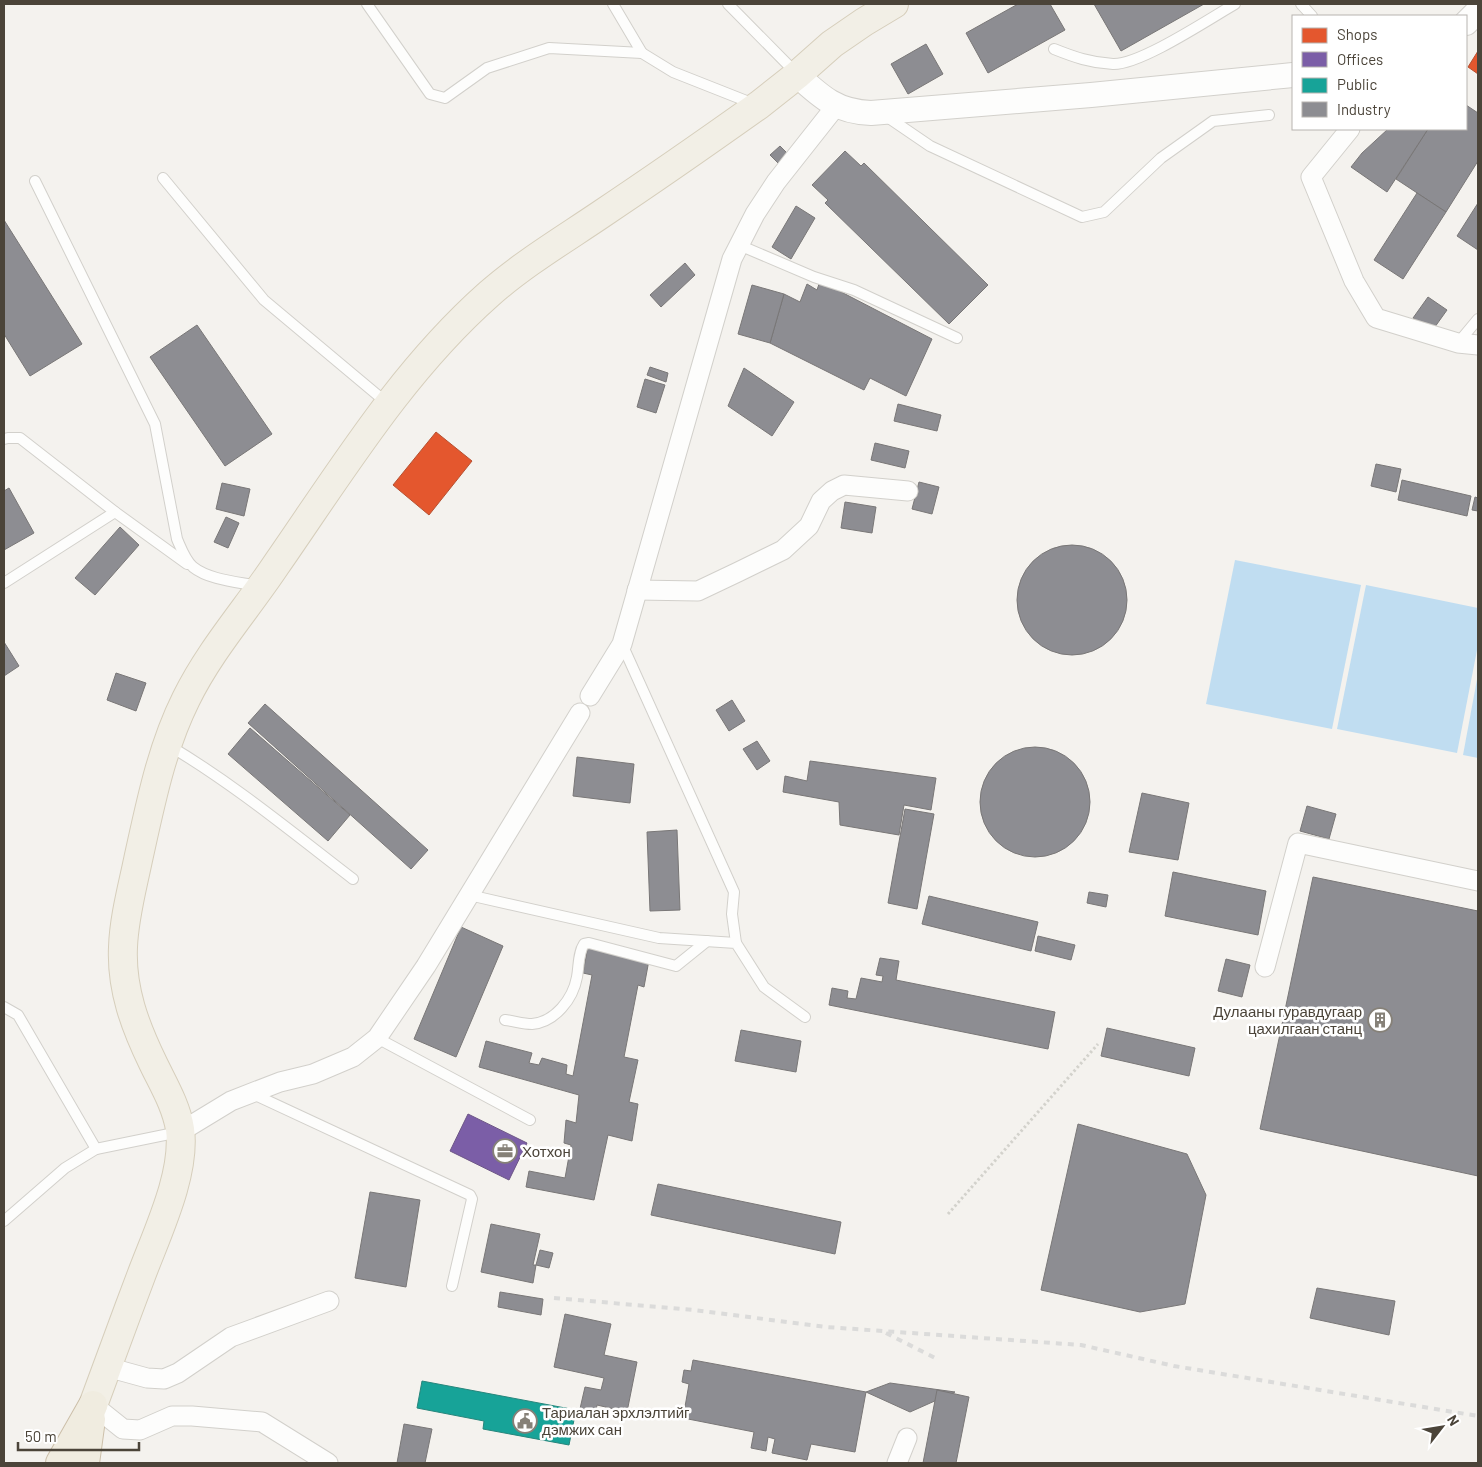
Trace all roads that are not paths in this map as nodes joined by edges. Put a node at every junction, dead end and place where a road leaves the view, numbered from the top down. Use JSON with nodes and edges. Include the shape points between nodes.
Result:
{"nodes":[{"id":1,"x":367,"y":4,"type":"edge"},
{"id":2,"x":613,"y":4,"type":"edge"},
{"id":3,"x":728,"y":4,"type":"edge"},
{"id":4,"x":894,"y":4,"type":"edge"},
{"id":5,"x":1235,"y":4,"type":"edge"},
{"id":6,"x":1301,"y":4,"type":"edge"},
{"id":7,"x":1311,"y":15,"type":"edge"},
{"id":8,"x":1054,"y":48,"type":"dead end"},
{"id":9,"x":642,"y":53,"type":"junction"},
{"id":10,"x":797,"y":75,"type":"junction"},
{"id":11,"x":1292,"y":76,"type":"edge"},
{"id":12,"x":759,"y":105,"type":"junction"},
{"id":13,"x":836,"y":106,"type":"junction"},
{"id":14,"x":881,"y":113,"type":"junction"},
{"id":15,"x":1269,"y":115,"type":"dead end"},
{"id":16,"x":1349,"y":130,"type":"edge"},
{"id":17,"x":163,"y":178,"type":"dead end"},
{"id":18,"x":35,"y":181,"type":"dead end"},
{"id":19,"x":740,"y":245,"type":"junction"},
{"id":20,"x":1478,"y":319,"type":"edge"},
{"id":21,"x":957,"y":338,"type":"dead end"},
{"id":22,"x":1458,"y":343,"type":"junction"},
{"id":23,"x":1478,"y":345,"type":"edge"},
{"id":24,"x":388,"y":404,"type":"junction"},
{"id":25,"x":4,"y":439,"type":"edge"},
{"id":26,"x":908,"y":491,"type":"dead end"},
{"id":27,"x":115,"y":512,"type":"junction"},
{"id":28,"x":193,"y":566,"type":"junction"},
{"id":29,"x":4,"y":583,"type":"edge"},
{"id":30,"x":262,"y":587,"type":"junction"},
{"id":31,"x":637,"y":590,"type":"junction"},
{"id":32,"x":622,"y":644,"type":"junction"},
{"id":33,"x":590,"y":696,"type":"dead end"},
{"id":34,"x":580,"y":713,"type":"dead end"},
{"id":35,"x":168,"y":745,"type":"junction"},
{"id":36,"x":353,"y":880,"type":"dead end"},
{"id":37,"x":1478,"y":881,"type":"edge"},
{"id":38,"x":469,"y":895,"type":"junction"},
{"id":39,"x":707,"y":941,"type":"junction"},
{"id":40,"x":736,"y":943,"type":"junction"},
{"id":41,"x":1265,"y":967,"type":"dead end"},
{"id":42,"x":4,"y":1007,"type":"edge"},
{"id":43,"x":805,"y":1017,"type":"dead end"},
{"id":44,"x":505,"y":1020,"type":"dead end"},
{"id":45,"x":377,"y":1038,"type":"junction"},
{"id":46,"x":252,"y":1093,"type":"junction"},
{"id":47,"x":530,"y":1120,"type":"dead end"},
{"id":48,"x":180,"y":1132,"type":"junction"},
{"id":49,"x":96,"y":1148,"type":"junction"},
{"id":50,"x":4,"y":1221,"type":"edge"},
{"id":51,"x":452,"y":1286,"type":"dead end"},
{"id":52,"x":329,"y":1301,"type":"dead end"},
{"id":53,"x":107,"y":1367,"type":"junction"},
{"id":54,"x":93,"y":1405,"type":"junction"},
{"id":55,"x":907,"y":1438,"type":"dead end"},
{"id":56,"x":60,"y":1463,"type":"edge"},
{"id":57,"x":72,"y":1463,"type":"edge"},
{"id":58,"x":85,"y":1463,"type":"edge"},
{"id":59,"x":328,"y":1463,"type":"edge"},
{"id":60,"x":897,"y":1463,"type":"edge"}],
"edges":[{"from":1,"to":9,"type":"lane","via":[[430,94],[445,98],[487,68],[549,48]]},
{"from":2,"to":9,"type":"lane"},
{"from":3,"to":10,"type":"lane"},
{"from":4,"to":10,"type":"main road","via":[[832,44]]},
{"from":5,"to":8,"type":"lane","via":[[1140,58],[1114,64],[1079,59]]},
{"from":6,"to":7,"type":"lane"},
{"from":9,"to":12,"type":"lane","via":[[673,72]]},
{"from":10,"to":12,"type":"main road"},
{"from":10,"to":13,"type":"street"},
{"from":11,"to":14,"type":"street"},
{"from":12,"to":24,"type":"main road","via":[[500,285],[445,336]]},
{"from":13,"to":14,"type":"street","via":[[854,112]]},
{"from":13,"to":19,"type":"street","via":[[776,182]]},
{"from":14,"to":15,"type":"lane","via":[[930,146],[1082,217],[1104,212],[1161,158],[1213,121]]},
{"from":16,"to":22,"type":"street","via":[[1311,177],[1354,281],[1376,318]]},
{"from":17,"to":24,"type":"lane","via":[[264,300]]},
{"from":18,"to":28,"type":"lane","via":[[155,424],[177,539]]},
{"from":19,"to":21,"type":"lane","via":[[814,277],[854,290]]},
{"from":19,"to":31,"type":"street","via":[[732,258]]},
{"from":20,"to":22,"type":"lane"},
{"from":22,"to":23,"type":"street"},
{"from":24,"to":30,"type":"main road"},
{"from":25,"to":27,"type":"lane","via":[[20,438]]},
{"from":26,"to":31,"type":"street","via":[[844,485],[821,501],[808,526],[783,550],[730,577],[698,592]]},
{"from":27,"to":28,"type":"lane"},
{"from":27,"to":29,"type":"lane"},
{"from":28,"to":30,"type":"lane","via":[[223,579]]},
{"from":30,"to":35,"type":"main road","via":[[214,651],[194,684]]},
{"from":31,"to":32,"type":"street"},
{"from":32,"to":33,"type":"street"},
{"from":32,"to":40,"type":"lane","via":[[734,892],[732,914]]},
{"from":34,"to":38,"type":"street"},
{"from":35,"to":36,"type":"lane","via":[[250,799]]},
{"from":35,"to":48,"type":"main road","via":[[148,813],[127,916],[123,973],[132,1016],[173,1105]]},
{"from":37,"to":41,"type":"street","via":[[1298,843]]},
{"from":38,"to":39,"type":"lane","via":[[659,938]]},
{"from":38,"to":45,"type":"street"},
{"from":39,"to":40,"type":"lane"},
{"from":39,"to":44,"type":"lane","via":[[676,966],[584,944],[571,996],[555,1015],[530,1024]]},
{"from":40,"to":43,"type":"lane","via":[[764,987]]},
{"from":42,"to":49,"type":"lane","via":[[18,1015]]},
{"from":45,"to":46,"type":"street","via":[[353,1058]]},
{"from":45,"to":47,"type":"lane"},
{"from":46,"to":48,"type":"street","via":[[231,1101]]},
{"from":46,"to":51,"type":"lane","via":[[470,1195],[472,1199]]},
{"from":48,"to":49,"type":"lane"},
{"from":48,"to":53,"type":"main road","via":[[180,1159],[172,1190]]},
{"from":49,"to":50,"type":"lane","via":[[65,1168]]},
{"from":52,"to":53,"type":"street","via":[[231,1337],[164,1379],[147,1378]]},
{"from":53,"to":54,"type":"main road"},
{"from":54,"to":56,"type":"highway"},
{"from":54,"to":57,"type":"main road"},
{"from":54,"to":58,"type":"highway"},
{"from":54,"to":59,"type":"street","via":[[123,1429],[140,1430],[172,1416],[262,1422]]},
{"from":55,"to":60,"type":"street"}]}
